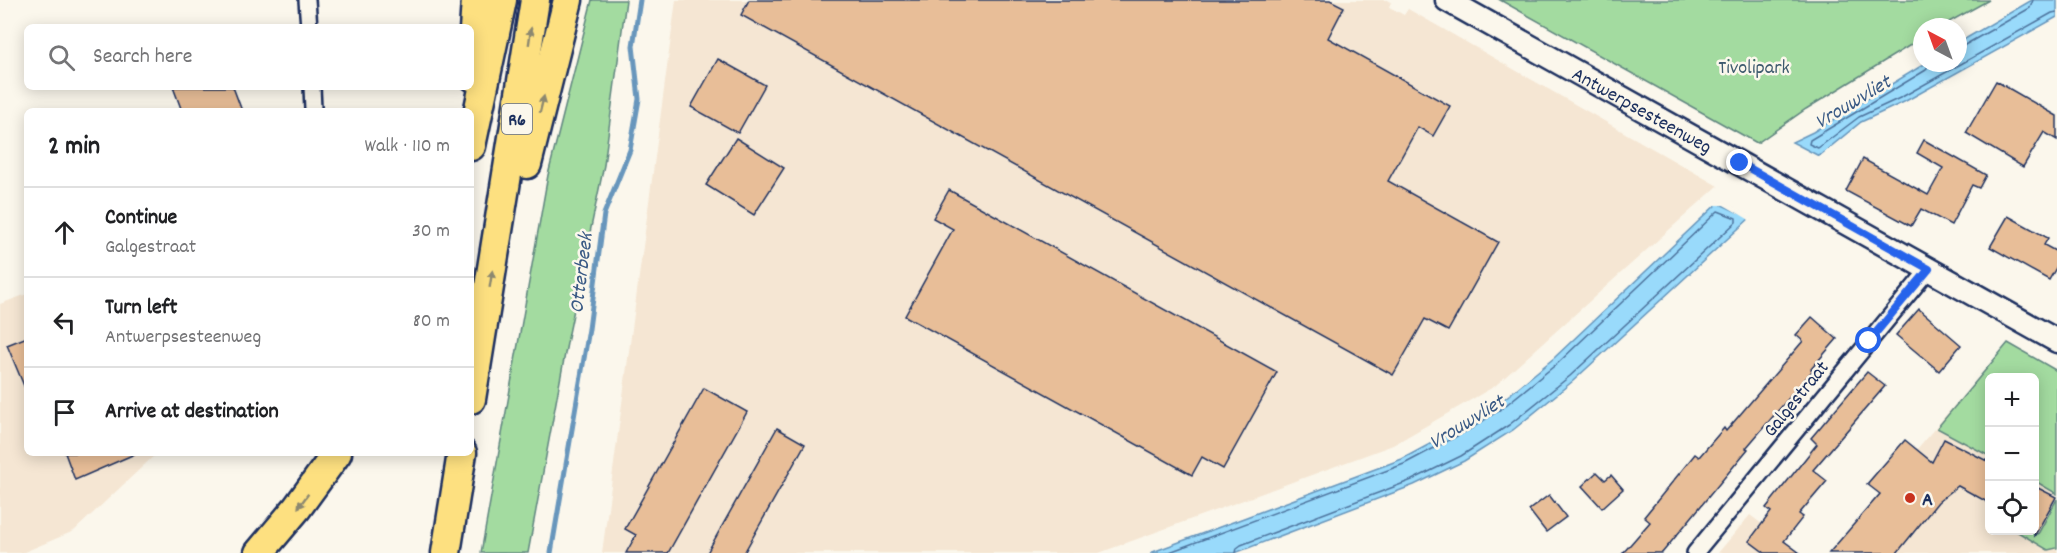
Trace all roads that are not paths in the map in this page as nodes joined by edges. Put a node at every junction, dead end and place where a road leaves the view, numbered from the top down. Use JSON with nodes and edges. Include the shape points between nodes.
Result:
{"nodes":[{"id":1,"x":308,"y":0,"type":"edge"},
{"id":2,"x":476,"y":0,"type":"edge"},
{"id":3,"x":502,"y":0,"type":"edge"},
{"id":4,"x":535,"y":0,"type":"edge"},
{"id":5,"x":568,"y":0,"type":"edge"},
{"id":6,"x":1447,"y":0,"type":"edge"},
{"id":7,"x":309,"y":24,"type":"edge"},
{"id":8,"x":474,"y":30,"type":"edge"},
{"id":9,"x":312,"y":90,"type":"edge"},
{"id":10,"x":473,"y":90,"type":"edge"},
{"id":11,"x":313,"y":108,"type":"edge"},
{"id":12,"x":473,"y":108,"type":"edge"},
{"id":13,"x":474,"y":133,"type":"edge"},
{"id":14,"x":497,"y":238,"type":"junction"},
{"id":15,"x":1929,"y":269,"type":"junction"},
{"id":16,"x":2057,"y":341,"type":"edge"},
{"id":17,"x":474,"y":380,"type":"edge"},
{"id":18,"x":335,"y":456,"type":"edge"},
{"id":19,"x":462,"y":456,"type":"edge"},
{"id":20,"x":259,"y":553,"type":"edge"},
{"id":21,"x":446,"y":553,"type":"edge"},
{"id":22,"x":1695,"y":553,"type":"edge"}],
"edges":[{"from":1,"to":7,"type":"street"},
{"from":2,"to":8,"type":"highway"},
{"from":3,"to":13,"type":"highway","number":"R6"},
{"from":14,"to":4,"type":"highway","number":"R6","one_way":true},
{"from":14,"to":5,"type":"highway","one_way":true,"via":[[520,190]]},
{"from":6,"to":15,"type":"main road","name":"Antwerpsesteenweg"},
{"from":9,"to":11,"type":"street"},
{"from":10,"to":12,"type":"highway"},
{"from":17,"to":14,"type":"highway","number":"R6","one_way":true},
{"from":15,"to":16,"type":"main road","name":"Antwerpsesteenweg"},
{"from":15,"to":22,"type":"street","name":"Galgestraat"},
{"from":18,"to":20,"type":"highway","one_way":true},
{"from":19,"to":21,"type":"highway"}]}
